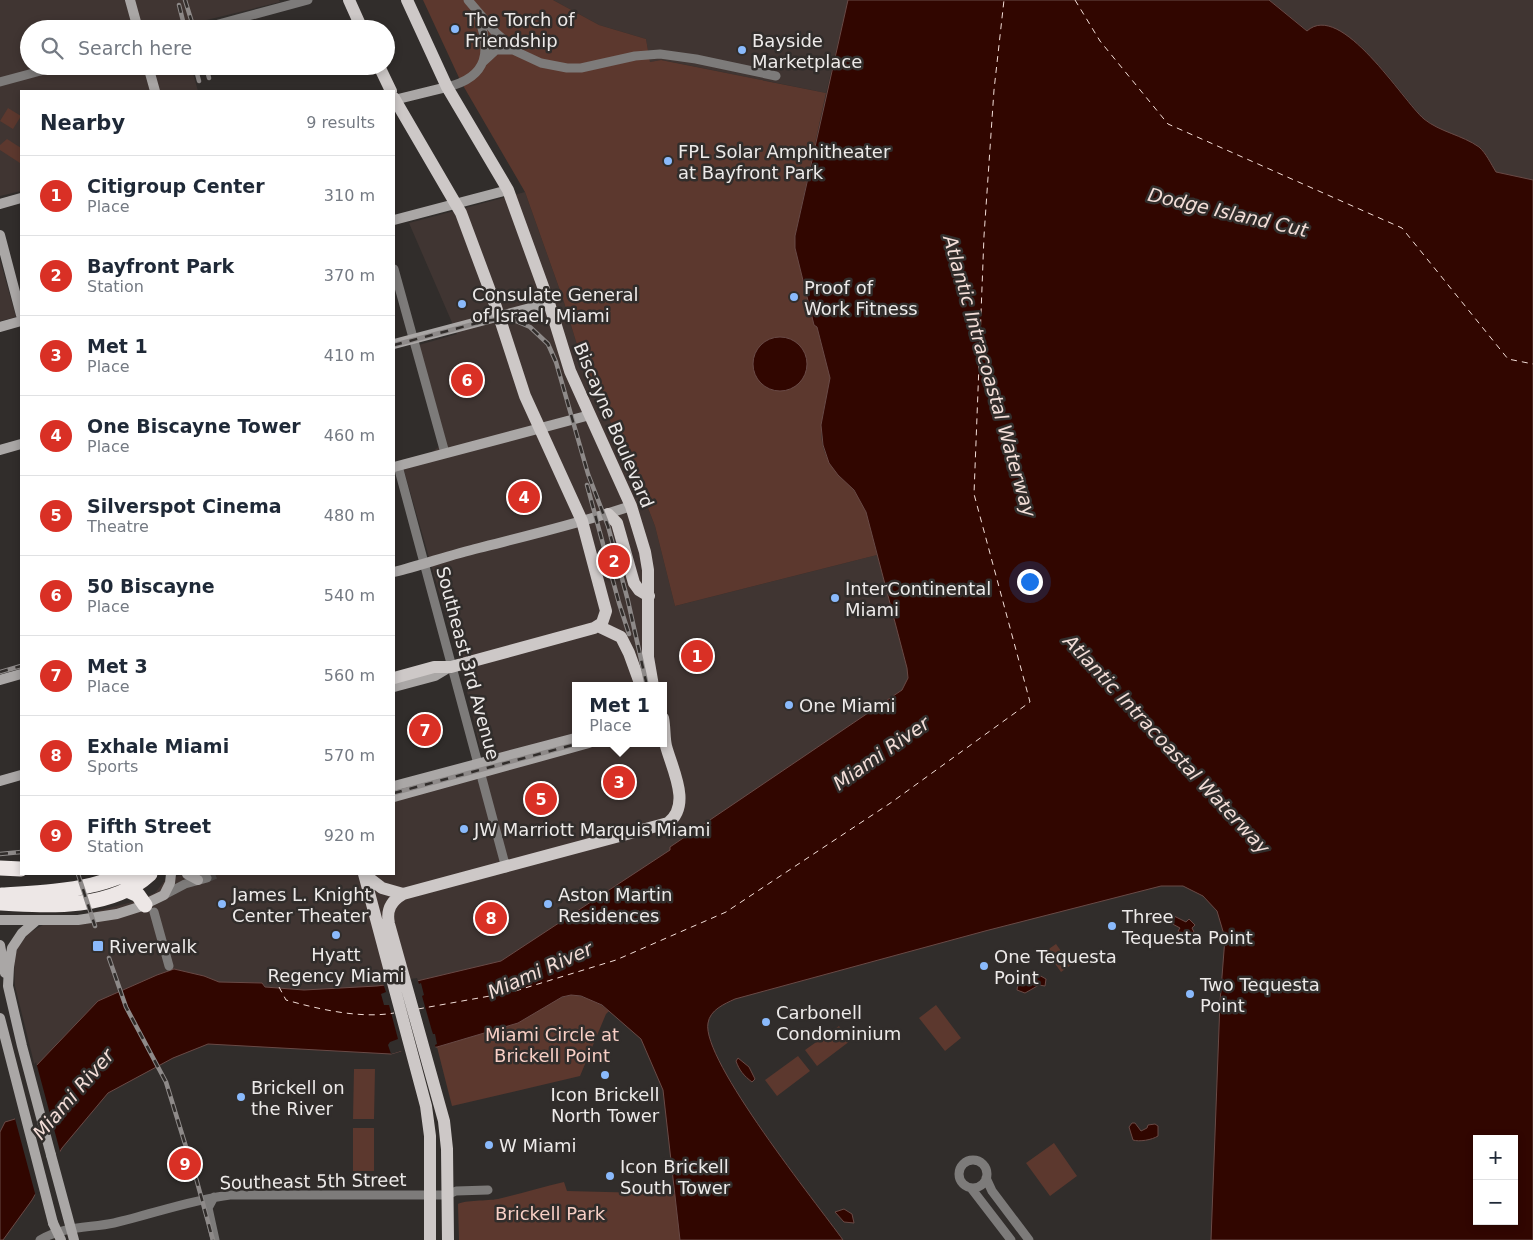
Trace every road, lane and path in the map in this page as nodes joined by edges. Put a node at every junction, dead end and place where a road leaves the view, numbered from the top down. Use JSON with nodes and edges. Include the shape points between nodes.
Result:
{"nodes":[{"id":1,"x":130,"y":0,"type":"edge"},
{"id":2,"x":308,"y":0,"type":"edge"},
{"id":3,"x":349,"y":0,"type":"edge"},
{"id":4,"x":406,"y":0,"type":"edge"},
{"id":5,"x":468,"y":0,"type":"edge"},
{"id":6,"x":477,"y":11,"type":"junction"},
{"id":7,"x":136,"y":20,"type":"edge"},
{"id":8,"x":234,"y":20,"type":"edge"},
{"id":9,"x":358,"y":20,"type":"edge"},
{"id":10,"x":513,"y":50,"type":"junction"},
{"id":11,"x":483,"y":62,"type":"junction"},
{"id":12,"x":25,"y":75,"type":"edge"},
{"id":13,"x":151,"y":75,"type":"edge"},
{"id":14,"x":383,"y":75,"type":"edge"},
{"id":15,"x":776,"y":76,"type":"dead end"},
{"id":16,"x":0,"y":82,"type":"edge"},
{"id":17,"x":447,"y":87,"type":"junction"},
{"id":18,"x":155,"y":90,"type":"edge"},
{"id":19,"x":390,"y":90,"type":"edge"},
{"id":20,"x":395,"y":97,"type":"edge"},
{"id":21,"x":395,"y":100,"type":"edge"},
{"id":22,"x":508,"y":190,"type":"junction"},
{"id":23,"x":20,"y":198,"type":"edge"},
{"id":24,"x":0,"y":204,"type":"edge"},
{"id":25,"x":457,"y":204,"type":"junction"},
{"id":26,"x":395,"y":220,"type":"edge"},
{"id":27,"x":0,"y":234,"type":"edge"},
{"id":28,"x":395,"y":273,"type":"edge"},
{"id":29,"x":549,"y":303,"type":"junction"},
{"id":30,"x":20,"y":311,"type":"edge"},
{"id":31,"x":498,"y":315,"type":"junction"},
{"id":32,"x":20,"y":321,"type":"edge"},
{"id":33,"x":0,"y":327,"type":"edge"},
{"id":34,"x":412,"y":338,"type":"junction"},
{"id":35,"x":395,"y":344,"type":"edge"},
{"id":36,"x":590,"y":415,"type":"junction"},
{"id":37,"x":539,"y":428,"type":"junction"},
{"id":38,"x":20,"y":444,"type":"edge"},
{"id":39,"x":0,"y":450,"type":"edge"},
{"id":40,"x":445,"y":453,"type":"junction"},
{"id":41,"x":396,"y":466,"type":"edge"},
{"id":42,"x":631,"y":506,"type":"junction"},
{"id":43,"x":608,"y":514,"type":"junction"},
{"id":44,"x":582,"y":521,"type":"junction"},
{"id":45,"x":424,"y":564,"type":"junction"},
{"id":46,"x":395,"y":572,"type":"edge"},
{"id":47,"x":648,"y":596,"type":"junction"},
{"id":48,"x":598,"y":626,"type":"junction"},
{"id":49,"x":451,"y":667,"type":"junction"},
{"id":50,"x":20,"y":674,"type":"edge"},
{"id":51,"x":395,"y":678,"type":"edge"},
{"id":52,"x":0,"y":680,"type":"edge"},
{"id":53,"x":640,"y":682,"type":"edge"},
{"id":54,"x":652,"y":682,"type":"edge"},
{"id":55,"x":395,"y":687,"type":"edge"},
{"id":56,"x":572,"y":739,"type":"edge"},
{"id":57,"x":572,"y":747,"type":"edge"},
{"id":58,"x":666,"y":747,"type":"edge"},
{"id":59,"x":479,"y":768,"type":"junction"},
{"id":60,"x":20,"y":775,"type":"edge"},
{"id":61,"x":0,"y":780,"type":"edge"},
{"id":62,"x":395,"y":786,"type":"edge"},
{"id":63,"x":395,"y":797,"type":"edge"},
{"id":64,"x":0,"y":868,"type":"edge"},
{"id":65,"x":506,"y":868,"type":"junction"},
{"id":66,"x":20,"y":869,"type":"edge"},
{"id":67,"x":125,"y":875,"type":"edge"},
{"id":68,"x":149,"y":875,"type":"edge"},
{"id":69,"x":171,"y":875,"type":"edge"},
{"id":70,"x":365,"y":875,"type":"edge"},
{"id":71,"x":366,"y":875,"type":"edge"},
{"id":72,"x":110,"y":878,"type":"junction"},
{"id":73,"x":187,"y":879,"type":"edge"},
{"id":74,"x":203,"y":879,"type":"dead end"},
{"id":75,"x":0,"y":887,"type":"edge"},
{"id":76,"x":127,"y":890,"type":"junction"},
{"id":77,"x":402,"y":894,"type":"junction"},
{"id":78,"x":0,"y":895,"type":"edge"},
{"id":79,"x":164,"y":895,"type":"junction"},
{"id":80,"x":0,"y":903,"type":"edge"},
{"id":81,"x":150,"y":908,"type":"junction"},
{"id":82,"x":37,"y":913,"type":"junction"},
{"id":83,"x":0,"y":920,"type":"edge"},
{"id":84,"x":388,"y":944,"type":"junction"},
{"id":85,"x":0,"y":945,"type":"edge"},
{"id":86,"x":169,"y":966,"type":"dead end"},
{"id":87,"x":3,"y":987,"type":"edge"},
{"id":88,"x":0,"y":1018,"type":"edge"},
{"id":89,"x":986,"y":1178,"type":"junction"},
{"id":90,"x":971,"y":1188,"type":"junction"},
{"id":91,"x":488,"y":1190,"type":"dead end"},
{"id":92,"x":447,"y":1195,"type":"junction"},
{"id":93,"x":430,"y":1196,"type":"junction"},
{"id":94,"x":214,"y":1197,"type":"junction"},
{"id":95,"x":53,"y":1223,"type":"junction"},
{"id":96,"x":40,"y":1240,"type":"edge"},
{"id":97,"x":57,"y":1240,"type":"edge"},
{"id":98,"x":60,"y":1240,"type":"edge"},
{"id":99,"x":74,"y":1240,"type":"edge"},
{"id":100,"x":215,"y":1240,"type":"edge"},
{"id":101,"x":430,"y":1240,"type":"edge"},
{"id":102,"x":448,"y":1240,"type":"edge"},
{"id":103,"x":1010,"y":1240,"type":"edge"},
{"id":104,"x":1029,"y":1240,"type":"edge"}],
"edges":[{"from":1,"to":7,"type":"main road"},
{"from":2,"to":8,"type":"street"},
{"from":3,"to":9,"type":"main road"},
{"from":4,"to":17,"type":"main road","name":"Biscayne Boulevard"},
{"from":5,"to":6,"type":"street"},
{"from":6,"to":10,"type":"street"},
{"from":6,"to":11,"type":"street","via":[[484,36]]},
{"from":10,"to":11,"type":"street","via":[[496,50]]},
{"from":10,"to":15,"type":"street","via":[[542,63],[567,68],[660,54]]},
{"from":11,"to":17,"type":"street","via":[[469,79]]},
{"from":12,"to":16,"type":"street"},
{"from":13,"to":18,"type":"main road"},
{"from":14,"to":19,"type":"main road"},
{"from":17,"to":20,"type":"main road"},
{"from":17,"to":22,"type":"main road","name":"Biscayne Boulevard"},
{"from":21,"to":25,"type":"main road"},
{"from":22,"to":25,"type":"main road"},
{"from":22,"to":29,"type":"main road","name":"Biscayne Boulevard"},
{"from":23,"to":24,"type":"main road"},
{"from":25,"to":26,"type":"main road"},
{"from":25,"to":31,"type":"main road"},
{"from":27,"to":30,"type":"main road"},
{"from":28,"to":34,"type":"street"},
{"from":29,"to":31,"type":"main road"},
{"from":29,"to":36,"type":"main road","name":"Biscayne Boulevard","via":[[566,362]]},
{"from":31,"to":34,"type":"main road"},
{"from":31,"to":37,"type":"main road"},
{"from":32,"to":33,"type":"main road"},
{"from":34,"to":35,"type":"main road"},
{"from":34,"to":40,"type":"street"},
{"from":36,"to":37,"type":"main road"},
{"from":36,"to":42,"type":"main road","name":"Biscayne Boulevard"},
{"from":37,"to":40,"type":"main road"},
{"from":37,"to":44,"type":"main road"},
{"from":38,"to":39,"type":"main road"},
{"from":40,"to":41,"type":"main road"},
{"from":41,"to":45,"type":"street","name":"Southeast 3rd Avenue"},
{"from":42,"to":43,"type":"main road"},
{"from":42,"to":47,"type":"main road","name":"Biscayne Boulevard","via":[[646,558]]},
{"from":43,"to":44,"type":"main road"},
{"from":43,"to":47,"type":"main road","via":[[617,523],[636,585]]},
{"from":44,"to":45,"type":"main road"},
{"from":44,"to":48,"type":"main road","via":[[606,606],[604,618]]},
{"from":45,"to":46,"type":"main road"},
{"from":45,"to":49,"type":"street","name":"Southeast 3rd Avenue"},
{"from":47,"to":54,"type":"main road","name":"Biscayne Boulevard","via":[[648,657]]},
{"from":48,"to":49,"type":"main road"},
{"from":48,"to":53,"type":"main road","via":[[620,637]]},
{"from":49,"to":51,"type":"main road","via":[[434,667]]},
{"from":49,"to":55,"type":"main road","via":[[436,676]]},
{"from":49,"to":59,"type":"street","name":"Southeast 3rd Avenue"},
{"from":50,"to":52,"type":"main road"},
{"from":56,"to":59,"type":"main road"},
{"from":57,"to":59,"type":"main road"},
{"from":58,"to":65,"type":"main road","via":[[679,791],[680,805],[676,816],[664,825]]},
{"from":59,"to":62,"type":"main road"},
{"from":59,"to":63,"type":"main road"},
{"from":59,"to":65,"type":"street","name":"Southeast 3rd Avenue"},
{"from":60,"to":61,"type":"main road"},
{"from":64,"to":66,"type":"highway"},
{"from":65,"to":77,"type":"main road"},
{"from":67,"to":72,"type":"highway"},
{"from":68,"to":76,"type":"highway"},
{"from":69,"to":79,"type":"main road"},
{"from":70,"to":84,"type":"main road"},
{"from":71,"to":77,"type":"main road","via":[[382,888]]},
{"from":72,"to":75,"type":"highway"},
{"from":72,"to":78,"type":"highway","via":[[93,885]]},
{"from":73,"to":74,"type":"main road"},
{"from":73,"to":79,"type":"street"},
{"from":76,"to":81,"type":"highway","via":[[138,895]]},
{"from":76,"to":82,"type":"highway"},
{"from":77,"to":84,"type":"main road","via":[[392,903],[388,913]]},
{"from":79,"to":81,"type":"main road"},
{"from":80,"to":82,"type":"highway"},
{"from":81,"to":82,"type":"main road","via":[[78,920]]},
{"from":81,"to":86,"type":"street"},
{"from":82,"to":83,"type":"main road"},
{"from":82,"to":87,"type":"main road","via":[[12,948]]},
{"from":84,"to":92,"type":"main road","via":[[436,1092],[446,1136]]},
{"from":84,"to":93,"type":"main road","via":[[430,1136]]},
{"from":85,"to":87,"type":"main road"},
{"from":87,"to":99,"type":"main road","bridge":true},
{"from":88,"to":95,"type":"main road"},
{"from":89,"to":90,"type":"street","via":[[981,1185]]},
{"from":89,"to":90,"type":"street","via":[[986,1169],[980,1162],[971,1160],[964,1163],[959,1176],[963,1184]]},
{"from":89,"to":104,"type":"street"},
{"from":90,"to":103,"type":"street"},
{"from":91,"to":92,"type":"street","name":"Southeast 5th Street","via":[[456,1191]]},
{"from":92,"to":93,"type":"street","name":"Southeast 5th Street"},
{"from":92,"to":102,"type":"main road"},
{"from":93,"to":94,"type":"street","name":"Southeast 5th Street","via":[[242,1194]]},
{"from":93,"to":101,"type":"main road"},
{"from":94,"to":96,"type":"street","name":"Southeast 5th Street"},
{"from":94,"to":100,"type":"street","via":[[208,1208]]},
{"from":95,"to":97,"type":"main road","bridge":true},
{"from":95,"to":98,"type":"main road","bridge":true}]}
